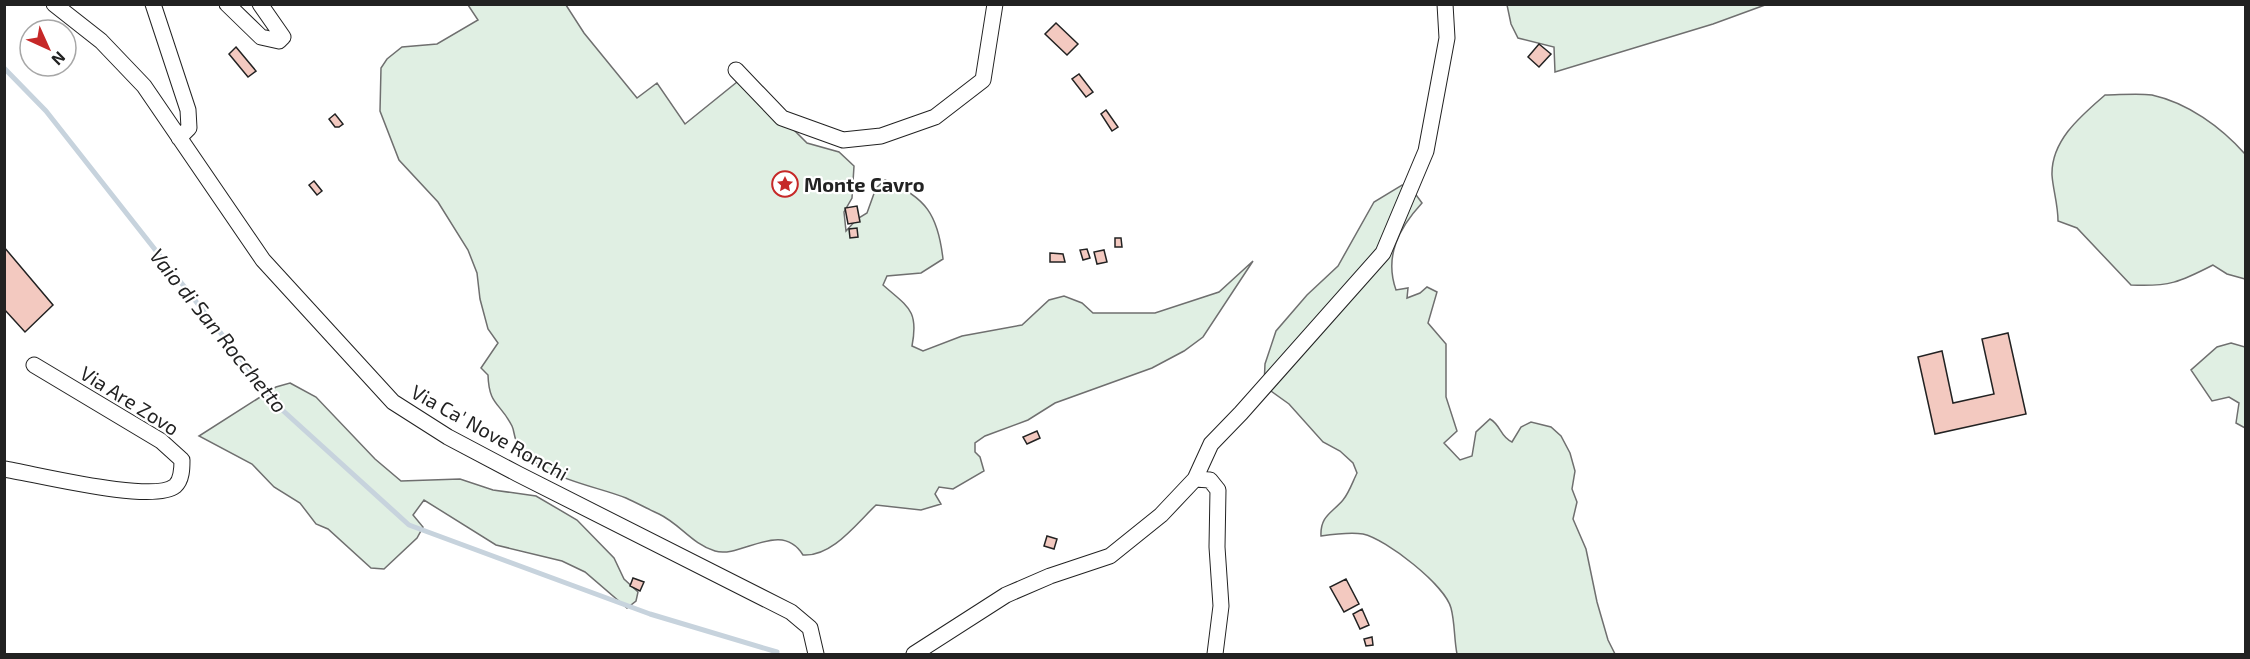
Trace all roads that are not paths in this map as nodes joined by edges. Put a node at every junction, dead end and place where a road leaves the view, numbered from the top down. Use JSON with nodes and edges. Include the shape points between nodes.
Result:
{"nodes":[{"id":1,"x":54,"y":4,"type":"edge"},
{"id":2,"x":153,"y":4,"type":"edge"},
{"id":3,"x":227,"y":4,"type":"edge"},
{"id":4,"x":260,"y":4,"type":"edge"},
{"id":5,"x":995,"y":4,"type":"edge"},
{"id":6,"x":1445,"y":4,"type":"edge"},
{"id":7,"x":736,"y":70,"type":"dead end"},
{"id":8,"x":179,"y":138,"type":"junction"},
{"id":9,"x":34,"y":365,"type":"dead end"},
{"id":10,"x":4,"y":469,"type":"edge"},
{"id":11,"x":1195,"y":479,"type":"junction"},
{"id":12,"x":816,"y":654,"type":"edge"},
{"id":13,"x":914,"y":654,"type":"edge"},
{"id":14,"x":1215,"y":654,"type":"edge"}],
"edges":[{"from":1,"to":8,"type":"street","name":"Via Ca' Nove Ronchi","via":[[100,41],[144,86]]},
{"from":2,"to":8,"type":"street","via":[[188,110],[189,128]]},
{"from":3,"to":4,"type":"street","via":[[261,37],[279,41],[283,37],[281,30]]},
{"from":5,"to":7,"type":"street","via":[[983,80],[935,117],[881,136],[843,140],[782,118]]},
{"from":6,"to":11,"type":"street","via":[[1446,38],[1426,151],[1383,253],[1210,444]]},
{"from":8,"to":12,"type":"street","name":"Via Ca' Nove Ronchi","via":[[263,260],[393,402],[518,474],[791,612],[810,628]]},
{"from":9,"to":10,"type":"street","name":"Via Are Zovo","via":[[161,441],[182,460],[182,470],[177,484],[168,490],[133,492]]},
{"from":11,"to":13,"type":"street","via":[[1161,515],[1110,556],[1006,595]]},
{"from":11,"to":14,"type":"street","via":[[1210,480],[1218,490],[1221,606]]}]}
